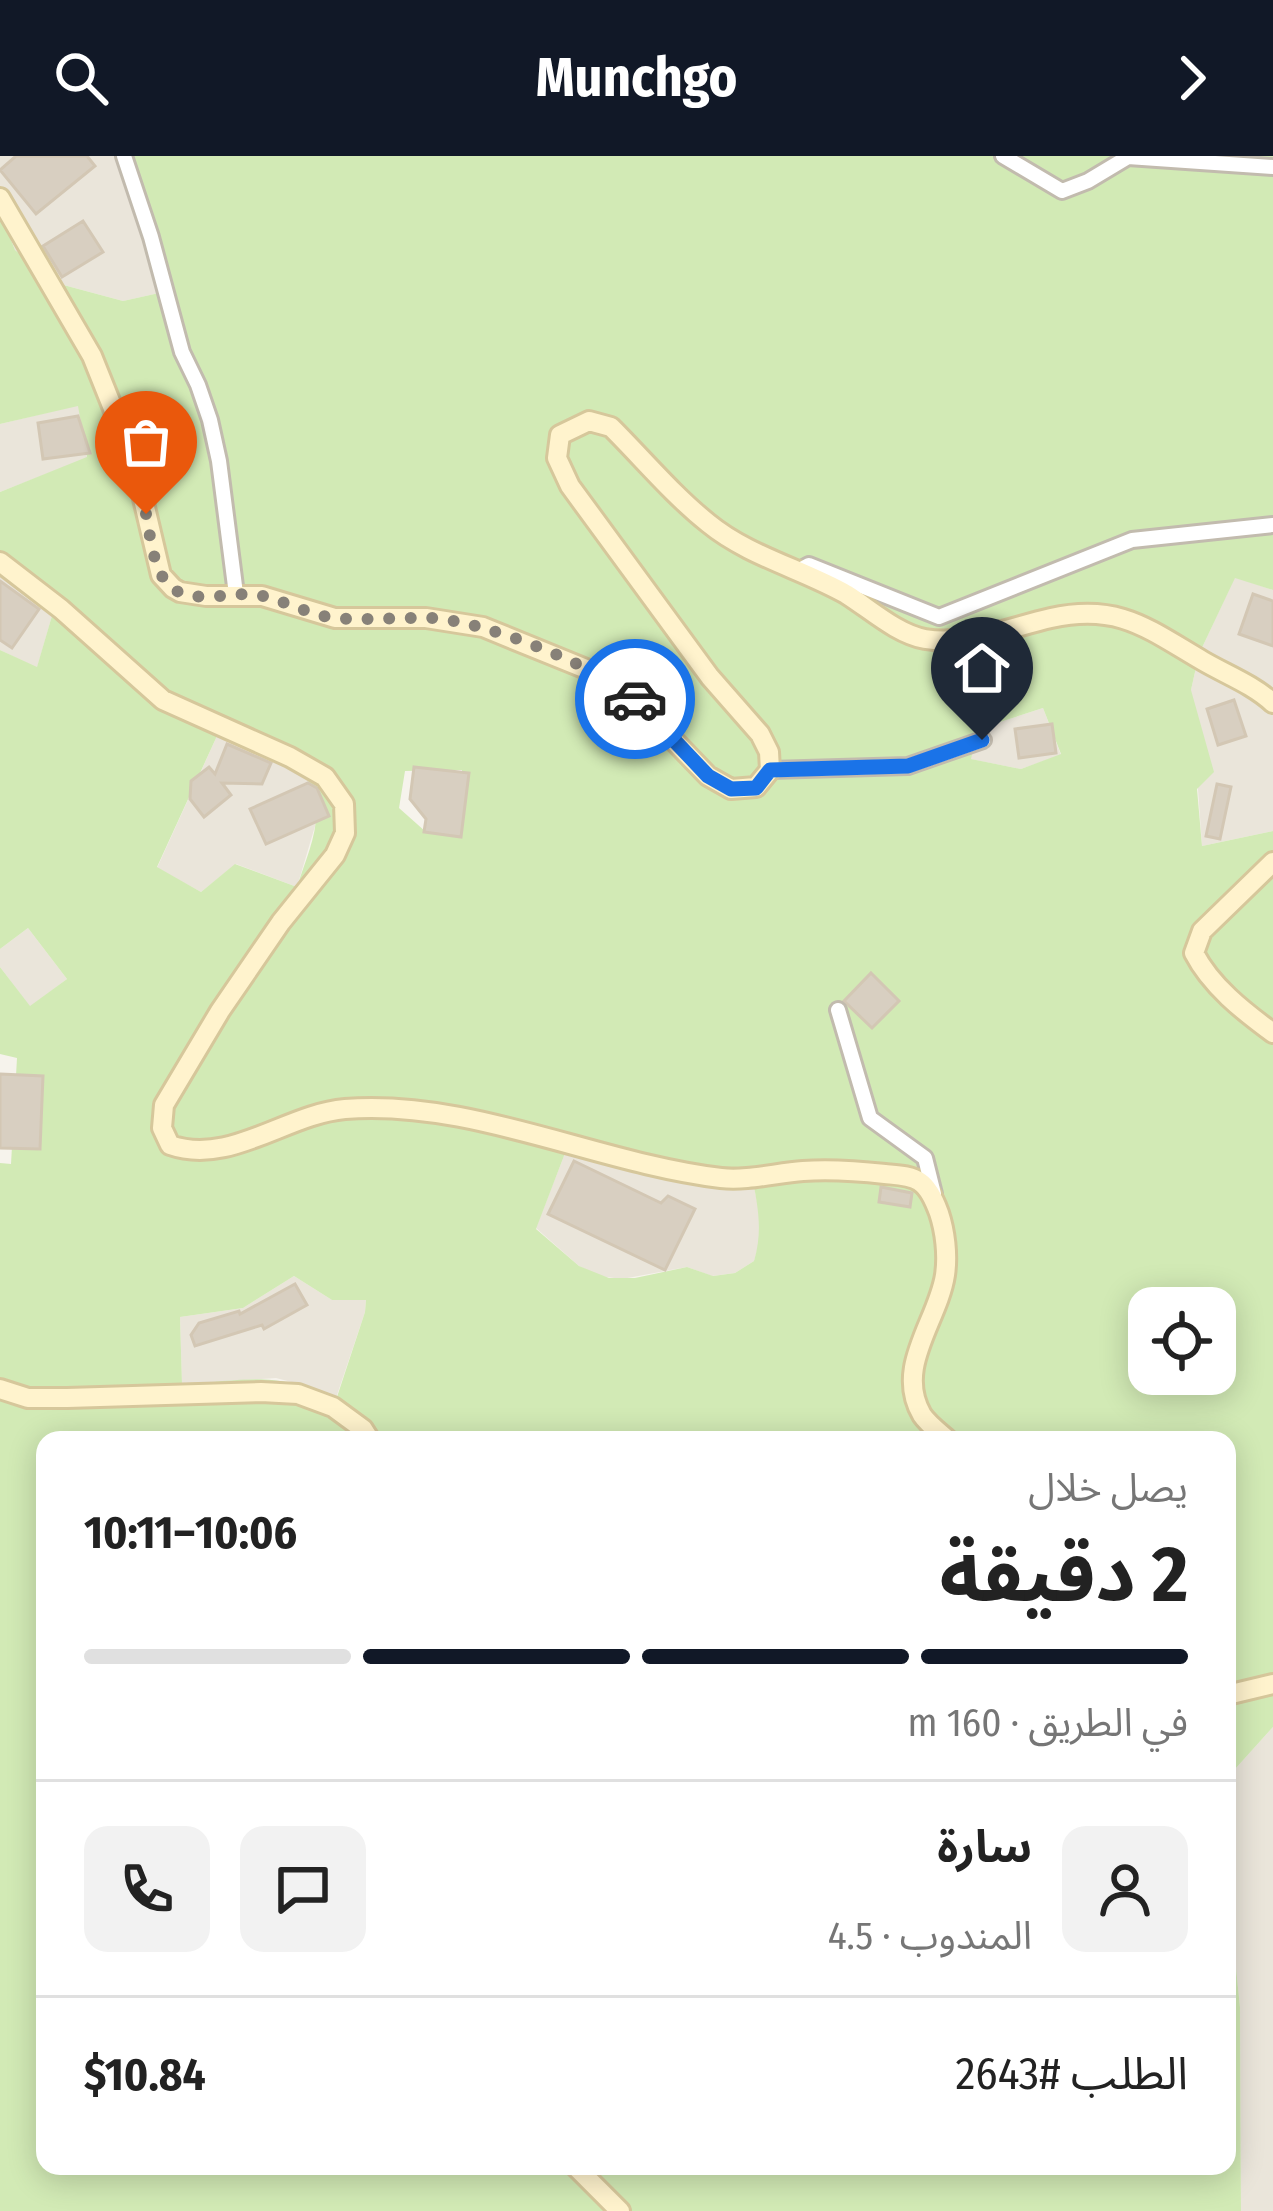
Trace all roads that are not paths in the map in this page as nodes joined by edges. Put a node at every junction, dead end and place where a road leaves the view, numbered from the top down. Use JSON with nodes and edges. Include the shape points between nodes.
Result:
{"nodes":[{"id":1,"x":124,"y":156,"type":"edge"},
{"id":2,"x":1003,"y":156,"type":"edge"},
{"id":3,"x":1273,"y":167,"type":"edge"},
{"id":4,"x":0,"y":197,"type":"edge"},
{"id":5,"x":1273,"y":525,"type":"edge"},
{"id":6,"x":0,"y":562,"type":"edge"},
{"id":7,"x":798,"y":571,"type":"junction"},
{"id":8,"x":236,"y":594,"type":"junction"},
{"id":9,"x":1273,"y":703,"type":"edge"},
{"id":10,"x":982,"y":740,"type":"dead end"},
{"id":11,"x":770,"y":770,"type":"junction"},
{"id":12,"x":1273,"y":862,"type":"edge"},
{"id":13,"x":838,"y":1010,"type":"dead end"},
{"id":14,"x":1273,"y":1033,"type":"edge"},
{"id":15,"x":936,"y":1205,"type":"junction"},
{"id":16,"x":0,"y":1390,"type":"edge"},
{"id":17,"x":364,"y":1431,"type":"edge"},
{"id":18,"x":938,"y":1431,"type":"edge"},
{"id":19,"x":1273,"y":1684,"type":"edge"},
{"id":20,"x":1236,"y":1693,"type":"edge"},
{"id":21,"x":584,"y":2175,"type":"edge"},
{"id":22,"x":620,"y":2211,"type":"edge"}],
"edges":[{"from":1,"to":8,"type":"street","via":[[210,420]]},
{"from":2,"to":3,"type":"street","via":[[1062,191],[1128,157]]},
{"from":4,"to":8,"type":"street","via":[[92,356],[128,449],[161,575],[180,592]]},
{"from":5,"to":7,"type":"street","via":[[1132,540],[938,617],[808,565]]},
{"from":6,"to":15,"type":"street","via":[[163,700],[325,777],[344,804],[345,833],[335,855],[232,993],[164,1106],[170,1145],[231,1146],[341,1109],[392,1109],[465,1117],[726,1178],[809,1170],[901,1175],[923,1184]]},
{"from":7,"to":9,"type":"street","via":[[925,639],[1108,614],[1145,625]]},
{"from":7,"to":11,"type":"street","via":[[710,525],[610,427],[589,421],[560,435],[557,458],[569,486],[760,734]]},
{"from":8,"to":11,"type":"street","via":[[335,618],[426,617],[483,627],[631,695],[708,776],[731,789],[756,788]]},
{"from":10,"to":11,"type":"street","via":[[908,766]]},
{"from":12,"to":14,"type":"street","via":[[1202,931],[1194,953]]},
{"from":13,"to":15,"type":"street","via":[[870,1118],[926,1158]]},
{"from":15,"to":18,"type":"street","via":[[945,1276],[915,1355],[914,1388],[922,1416]]},
{"from":16,"to":17,"type":"street","via":[[28,1398],[298,1394]]},
{"from":19,"to":20,"type":"street"},
{"from":21,"to":22,"type":"street"}]}
